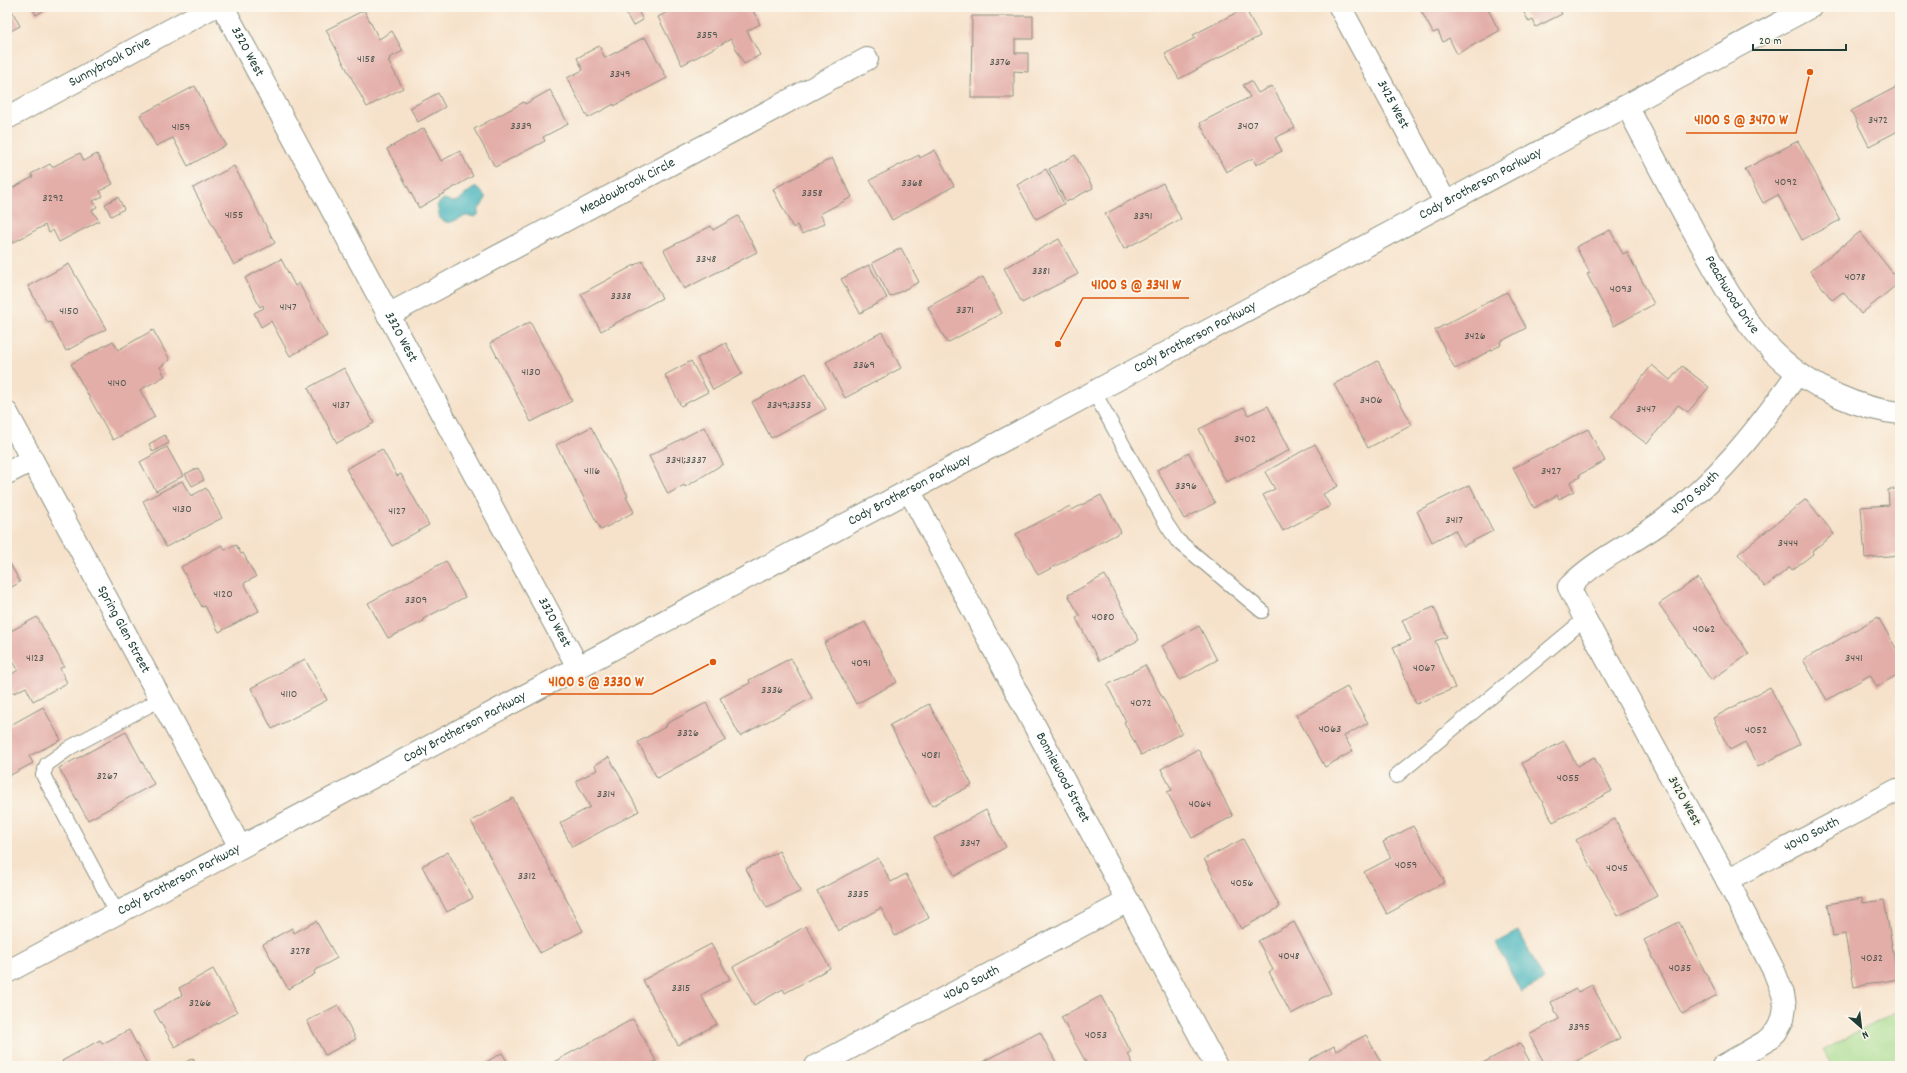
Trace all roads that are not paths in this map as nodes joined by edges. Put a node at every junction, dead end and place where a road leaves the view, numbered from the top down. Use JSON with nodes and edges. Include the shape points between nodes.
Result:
{"nodes":[{"id":1,"x":214,"y":7,"type":"edge"},
{"id":2,"x":223,"y":7,"type":"edge"},
{"id":3,"x":1340,"y":7,"type":"edge"},
{"id":4,"x":1810,"y":7,"type":"edge"},
{"id":5,"x":867,"y":59,"type":"dead end"},
{"id":6,"x":1627,"y":106,"type":"junction"},
{"id":7,"x":7,"y":118,"type":"edge"},
{"id":8,"x":1446,"y":203,"type":"junction"},
{"id":9,"x":388,"y":315,"type":"junction"},
{"id":10,"x":1797,"y":374,"type":"junction"},
{"id":11,"x":1094,"y":392,"type":"junction"},
{"id":12,"x":7,"y":413,"type":"edge"},
{"id":13,"x":1900,"y":413,"type":"edge"},
{"id":14,"x":32,"y":460,"type":"junction"},
{"id":15,"x":7,"y":473,"type":"edge"},
{"id":16,"x":909,"y":490,"type":"junction"},
{"id":17,"x":1569,"y":587,"type":"joint"},
{"id":18,"x":1262,"y":611,"type":"dead end"},
{"id":19,"x":1585,"y":619,"type":"junction"},
{"id":20,"x":578,"y":667,"type":"junction"},
{"id":21,"x":161,"y":699,"type":"junction"},
{"id":22,"x":1396,"y":776,"type":"dead end"},
{"id":23,"x":1897,"y":790,"type":"dead end"},
{"id":24,"x":240,"y":847,"type":"junction"},
{"id":25,"x":1727,"y":880,"type":"junction"},
{"id":26,"x":1128,"y":901,"type":"junction"},
{"id":27,"x":117,"y":913,"type":"junction"},
{"id":28,"x":7,"y":972,"type":"edge"},
{"id":29,"x":816,"y":1066,"type":"edge"},
{"id":30,"x":1216,"y":1066,"type":"edge"},
{"id":31,"x":1722,"y":1066,"type":"edge"}],
"edges":[{"from":1,"to":7,"type":"street","name":"Sunnybrook Drive"},
{"from":2,"to":9,"type":"street","name":"3320 West"},
{"from":3,"to":8,"type":"street","name":"3425 West"},
{"from":4,"to":6,"type":"street","name":"Cody Brotherson Parkway"},
{"from":5,"to":9,"type":"street","name":"Meadowbrook Circle"},
{"from":6,"to":8,"type":"street","name":"Cody Brotherson Parkway"},
{"from":6,"to":10,"type":"street","name":"Peachwood Drive","via":[[1735,305],[1772,351]]},
{"from":8,"to":11,"type":"street","name":"Cody Brotherson Parkway"},
{"from":9,"to":20,"type":"street","name":"3320 West"},
{"from":10,"to":13,"type":"street","name":"Peachwood Drive","via":[[1844,399]]},
{"from":10,"to":17,"type":"street","name":"4070 South","via":[[1752,436],[1725,468],[1697,495],[1662,522],[1600,560]]},
{"from":11,"to":16,"type":"street","name":"Cody Brotherson Parkway"},
{"from":11,"to":18,"type":"lane","via":[[1177,540]]},
{"from":12,"to":14,"type":"street","name":"Spring Glen Street"},
{"from":14,"to":15,"type":"street"},
{"from":14,"to":21,"type":"street","name":"Spring Glen Street"},
{"from":16,"to":20,"type":"street","name":"Cody Brotherson Parkway"},
{"from":16,"to":26,"type":"street","name":"Bonniewood Street"},
{"from":17,"to":19,"type":"street","name":"3420 West"},
{"from":19,"to":22,"type":"lane"},
{"from":19,"to":25,"type":"street","name":"3420 West"},
{"from":20,"to":24,"type":"street","name":"Cody Brotherson Parkway"},
{"from":21,"to":24,"type":"street","name":"Spring Glen Street"},
{"from":21,"to":27,"type":"lane","via":[[71,747],[47,764],[43,775]]},
{"from":23,"to":25,"type":"street","name":"4040 South"},
{"from":24,"to":27,"type":"street","name":"Cody Brotherson Parkway"},
{"from":25,"to":31,"type":"street","name":"3420 West","via":[[1780,983],[1785,1006],[1783,1019],[1776,1032],[1765,1042]]},
{"from":26,"to":29,"type":"street","name":"4060 South"},
{"from":26,"to":30,"type":"street","name":"Bonniewood Street"},
{"from":27,"to":28,"type":"street","name":"Cody Brotherson Parkway"}]}
